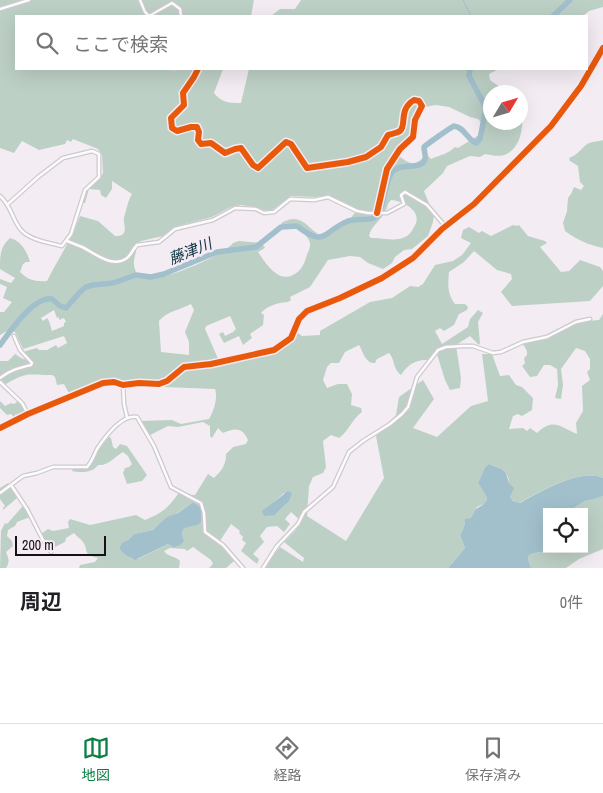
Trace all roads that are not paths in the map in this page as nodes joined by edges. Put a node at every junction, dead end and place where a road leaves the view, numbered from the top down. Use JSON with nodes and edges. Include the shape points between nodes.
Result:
{"nodes":[{"id":1,"x":29,"y":0,"type":"edge"},
{"id":2,"x":140,"y":0,"type":"edge"},
{"id":3,"x":0,"y":9,"type":"edge"},
{"id":4,"x":149,"y":15,"type":"edge"},
{"id":5,"x":152,"y":15,"type":"edge"},
{"id":6,"x":181,"y":15,"type":"edge"},
{"id":7,"x":603,"y":48,"type":"edge"},
{"id":8,"x":198,"y":70,"type":"edge"},
{"id":9,"x":0,"y":196,"type":"edge"},
{"id":10,"x":8,"y":204,"type":"junction"},
{"id":11,"x":377,"y":213,"type":"junction"},
{"id":12,"x":446,"y":226,"type":"junction"},
{"id":13,"x":67,"y":241,"type":"junction"},
{"id":14,"x":590,"y":320,"type":"dead end"},
{"id":15,"x":14,"y":336,"type":"dead end"},
{"id":16,"x":0,"y":380,"type":"edge"},
{"id":17,"x":123,"y":385,"type":"junction"},
{"id":18,"x":28,"y":414,"type":"junction"},
{"id":19,"x":127,"y":417,"type":"junction"},
{"id":20,"x":0,"y":428,"type":"edge"},
{"id":21,"x":11,"y":485,"type":"junction"},
{"id":22,"x":0,"y":493,"type":"edge"},
{"id":23,"x":51,"y":552,"type":"dead end"},
{"id":24,"x":242,"y":568,"type":"edge"},
{"id":25,"x":263,"y":568,"type":"edge"}],
"edges":[{"from":1,"to":3,"type":"street"},
{"from":2,"to":4,"type":"street"},
{"from":5,"to":6,"type":"street","via":[[172,3],[180,9]]},
{"from":7,"to":12,"type":"street","via":[[581,86],[551,126],[474,204]]},
{"from":8,"to":11,"type":"street","via":[[183,93],[184,105],[172,118],[172,128],[177,131],[197,127],[201,144],[212,143],[225,153],[241,148],[258,168],[286,142],[291,144],[307,168],[366,157],[381,147],[388,135],[402,129],[404,110],[414,100],[419,101],[422,106],[415,120],[414,137],[400,149],[387,169]]},
{"from":9,"to":10,"type":"street"},
{"from":10,"to":13,"type":"street","via":[[27,234],[62,246]]},
{"from":10,"to":13,"type":"street","via":[[63,158],[97,152],[99,177],[85,190]]},
{"from":11,"to":12,"type":"street","via":[[391,212],[404,204],[401,195],[405,192],[427,205]]},
{"from":11,"to":13,"type":"street","via":[[362,213],[328,198],[290,199],[274,212],[235,208],[220,218],[175,229],[159,242],[137,245],[130,256],[120,261],[108,260]]},
{"from":12,"to":17,"type":"street","via":[[413,258],[382,278],[307,311],[291,338],[274,350],[184,367],[159,384]]},
{"from":14,"to":25,"type":"street","via":[[576,322],[547,337],[522,342],[501,352],[486,352],[473,346],[438,350],[417,378],[408,407],[349,452],[333,487],[304,512]]},
{"from":15,"to":16,"type":"street","via":[[20,350],[32,362],[8,372]]},
{"from":16,"to":18,"type":"street"},
{"from":17,"to":18,"type":"street","via":[[103,383]]},
{"from":17,"to":19,"type":"street"},
{"from":18,"to":20,"type":"street"},
{"from":19,"to":21,"type":"street","via":[[114,428],[87,467],[57,465],[23,476]]},
{"from":19,"to":24,"type":"street","via":[[137,418],[154,446],[172,488],[201,503],[205,532],[223,545]]},
{"from":21,"to":22,"type":"street"},
{"from":21,"to":23,"type":"street"}]}
